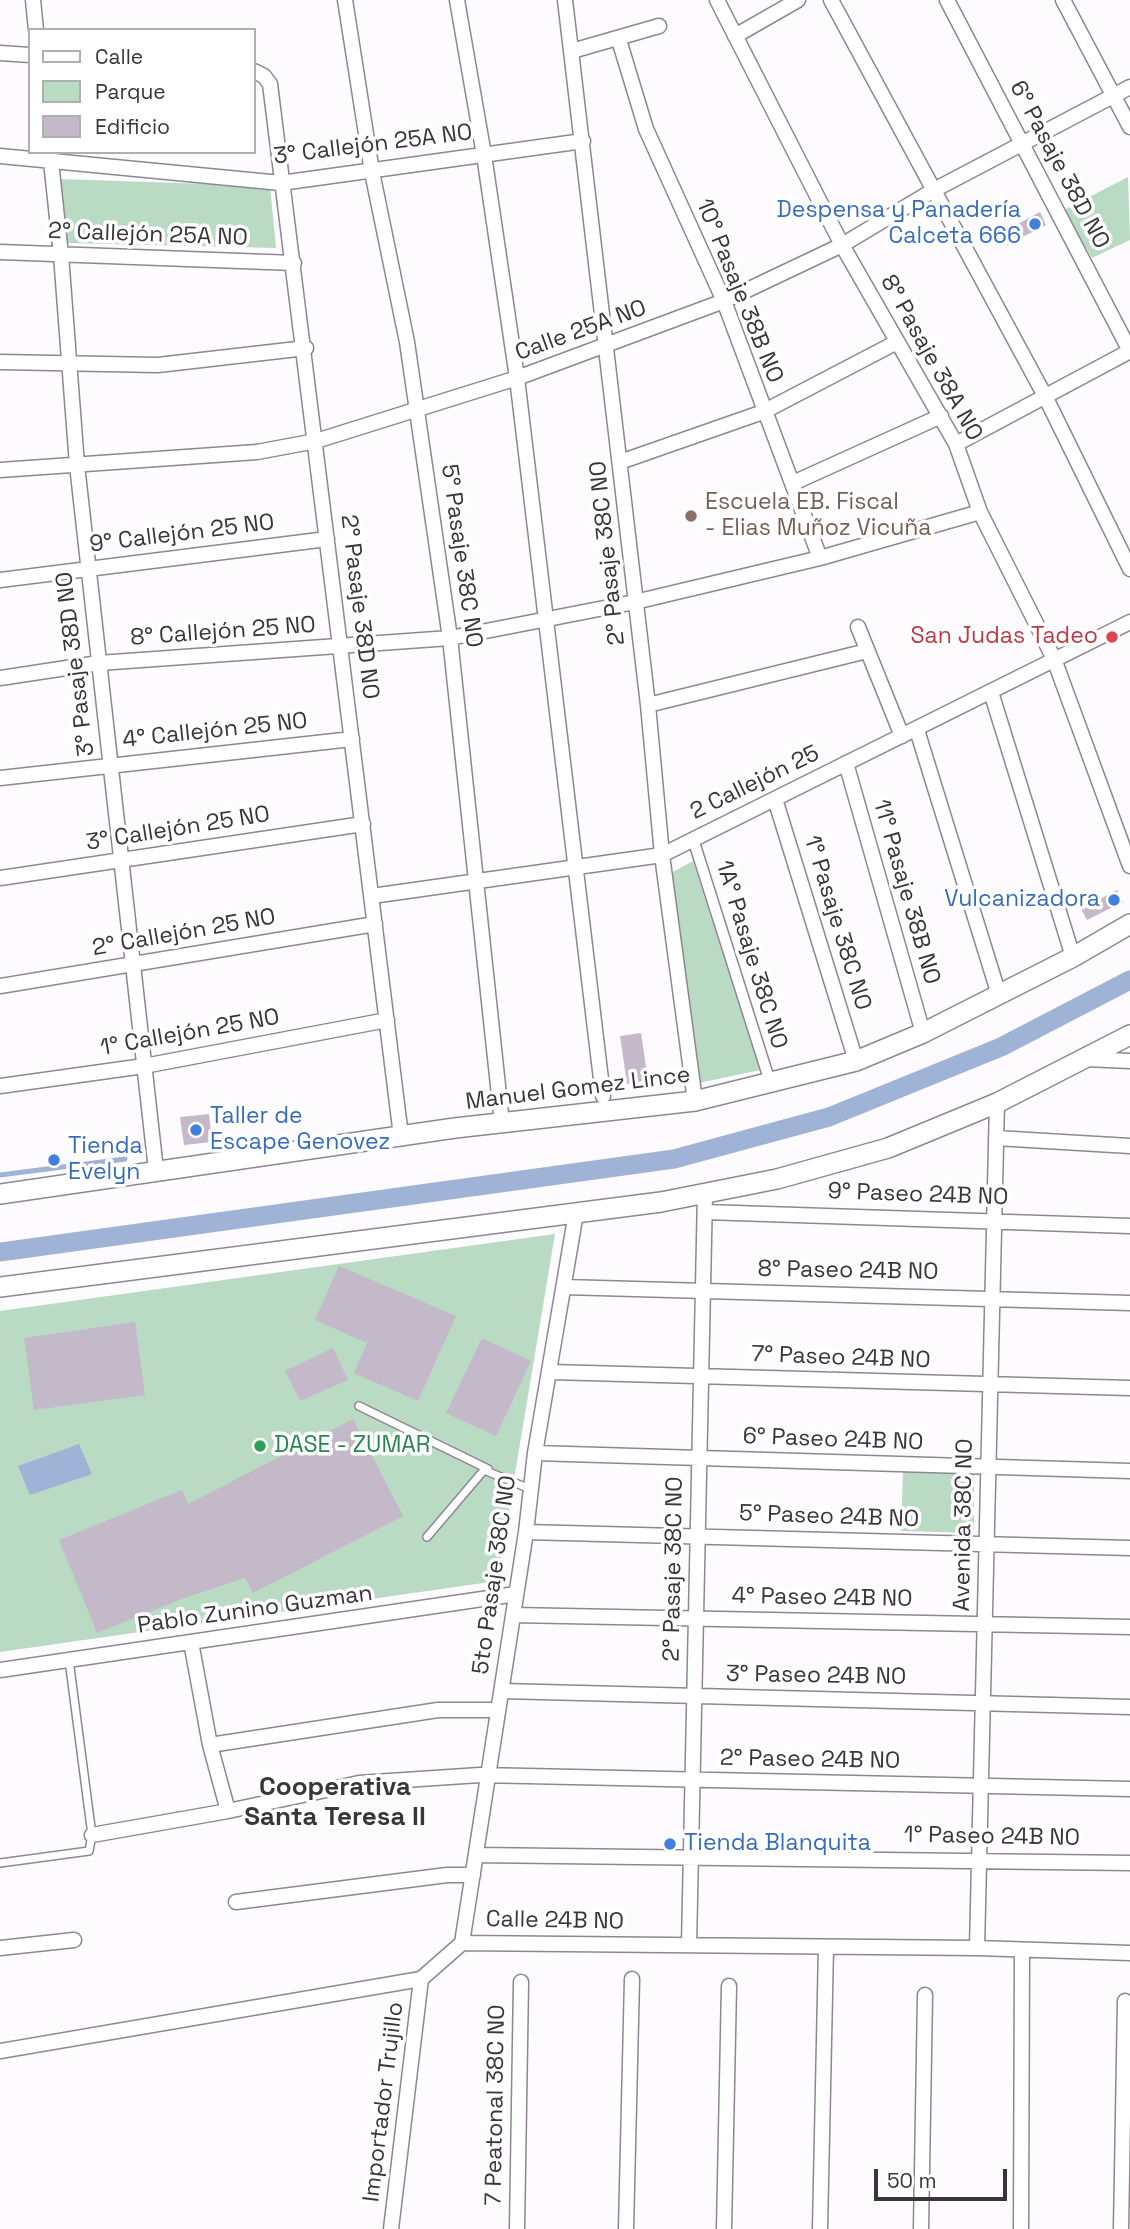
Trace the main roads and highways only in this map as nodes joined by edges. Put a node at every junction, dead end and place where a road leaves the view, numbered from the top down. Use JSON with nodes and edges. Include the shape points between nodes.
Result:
{"nodes":[{"id":1,"x":1130,"y":924,"type":"edge"},
{"id":2,"x":1130,"y":1035,"type":"edge"},
{"id":3,"x":0,"y":1194,"type":"edge"},
{"id":4,"x":0,"y":1287,"type":"edge"}],
"edges":[{"from":1,"to":3,"type":"main road","name":"Manuel Gomez Lince","via":[[999,995],[856,1061],[695,1101],[401,1136]]},
{"from":2,"to":4,"type":"main road","via":[[997,1103],[888,1148],[705,1202],[576,1213]]}]}
